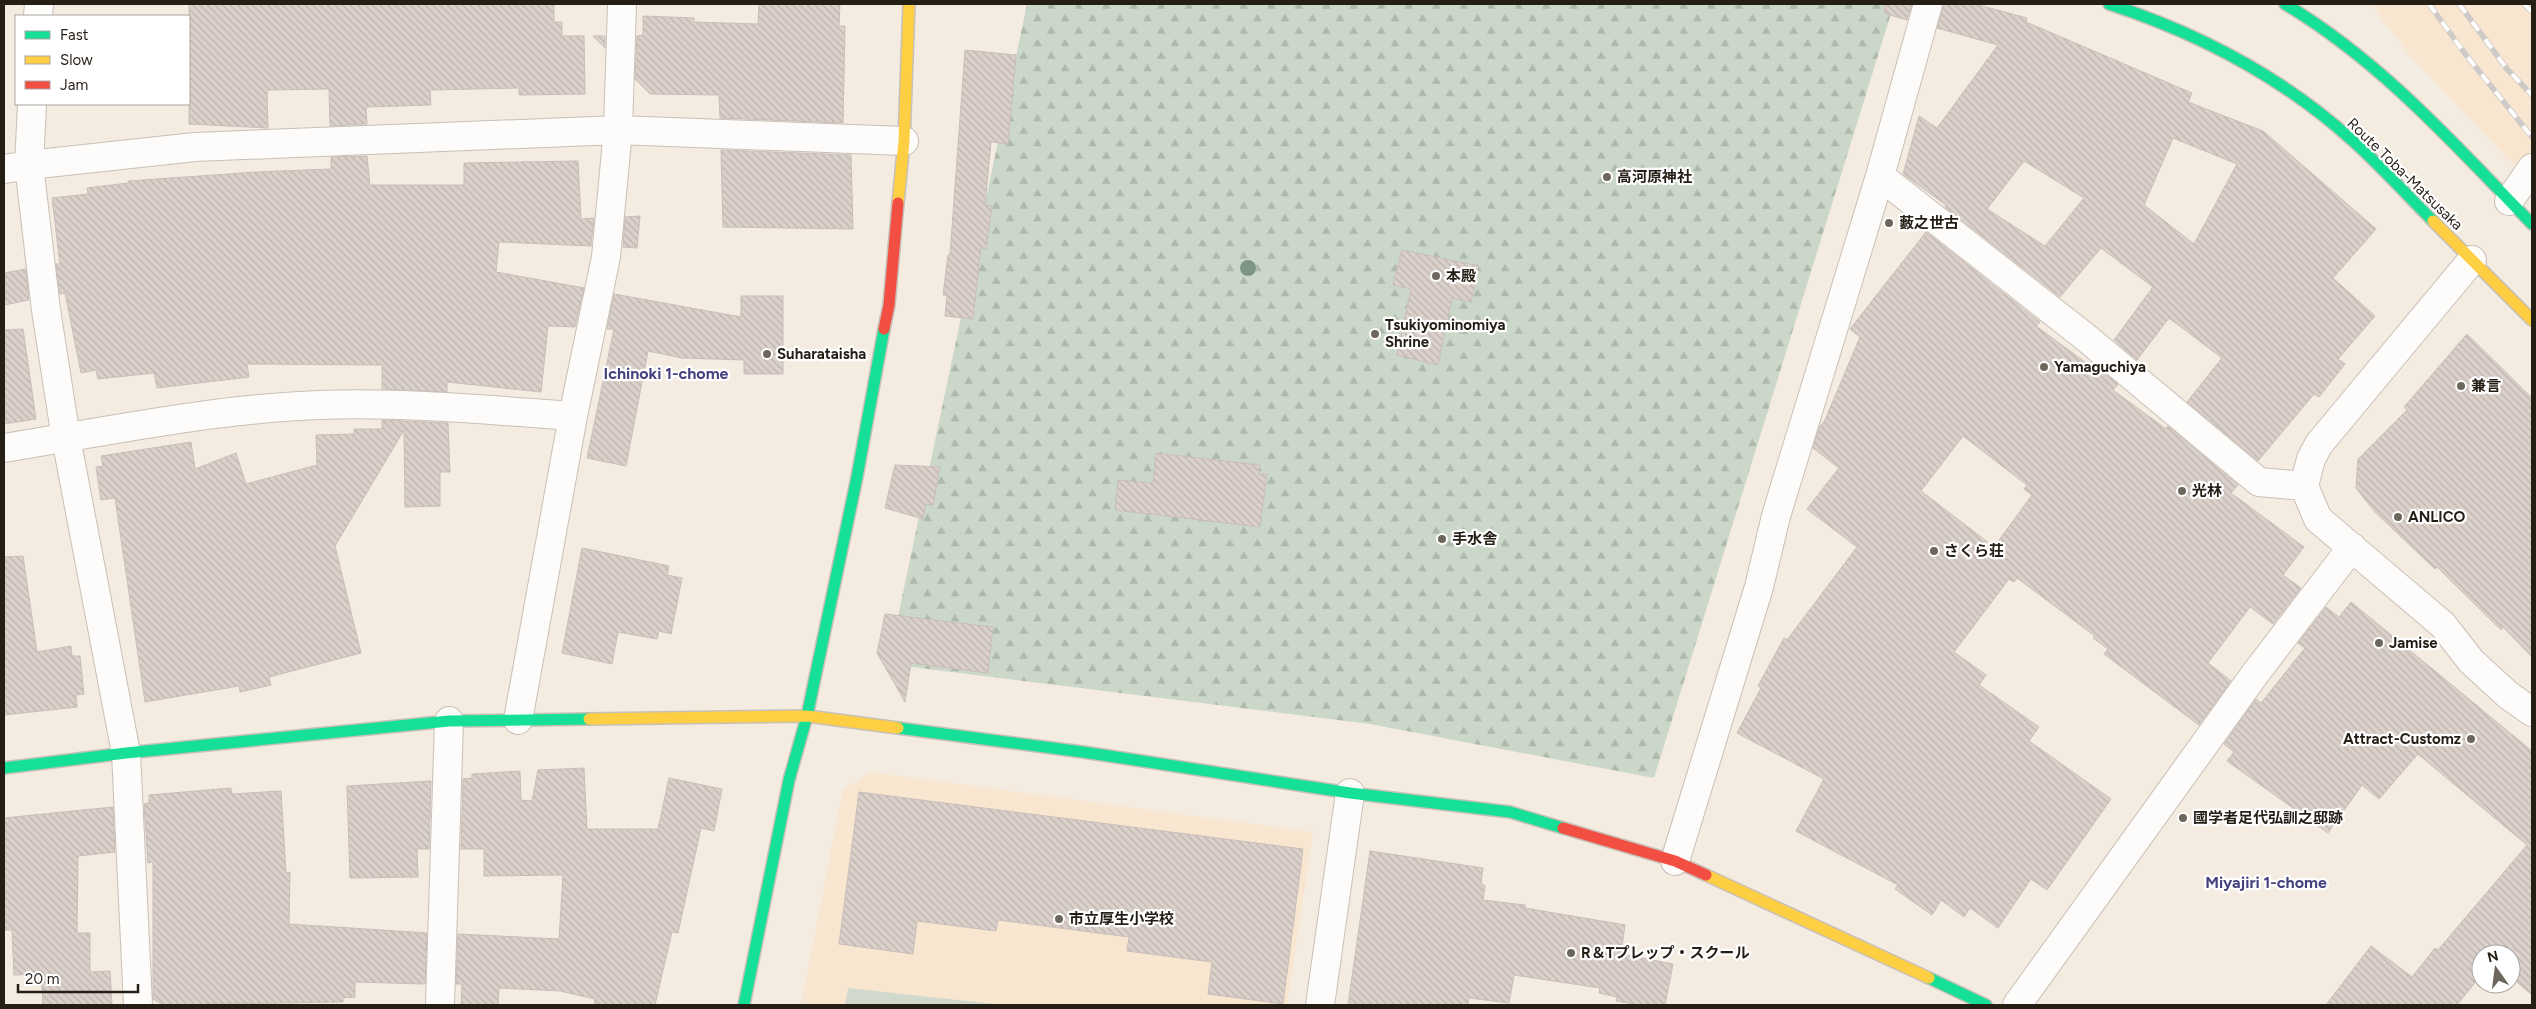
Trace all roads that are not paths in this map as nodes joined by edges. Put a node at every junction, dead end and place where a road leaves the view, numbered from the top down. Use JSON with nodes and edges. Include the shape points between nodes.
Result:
{"nodes":[{"id":1,"x":622,"y":4,"type":"edge"},
{"id":2,"x":909,"y":4,"type":"edge"},
{"id":3,"x":1928,"y":4,"type":"edge"},
{"id":4,"x":2109,"y":4,"type":"edge"},
{"id":5,"x":2285,"y":4,"type":"edge"},
{"id":6,"x":32,"y":105,"type":"edge"},
{"id":7,"x":618,"y":130,"type":"junction"},
{"id":8,"x":904,"y":141,"type":"junction"},
{"id":9,"x":16,"y":167,"type":"edge"},
{"id":10,"x":2532,"y":168,"type":"edge"},
{"id":11,"x":1880,"y":176,"type":"junction"},
{"id":12,"x":2509,"y":201,"type":"junction"},
{"id":13,"x":2532,"y":224,"type":"edge"},
{"id":14,"x":2472,"y":260,"type":"junction"},
{"id":15,"x":2532,"y":320,"type":"edge"},
{"id":16,"x":573,"y":416,"type":"junction"},
{"id":17,"x":66,"y":438,"type":"junction"},
{"id":18,"x":4,"y":448,"type":"edge"},
{"id":19,"x":2304,"y":486,"type":"junction"},
{"id":20,"x":2352,"y":547,"type":"junction"},
{"id":21,"x":2532,"y":712,"type":"edge"},
{"id":22,"x":807,"y":716,"type":"junction"},
{"id":23,"x":518,"y":720,"type":"junction"},
{"id":24,"x":449,"y":721,"type":"junction"},
{"id":25,"x":126,"y":753,"type":"junction"},
{"id":26,"x":4,"y":768,"type":"edge"},
{"id":27,"x":1350,"y":793,"type":"junction"},
{"id":28,"x":1675,"y":861,"type":"junction"},
{"id":29,"x":138,"y":1005,"type":"edge"},
{"id":30,"x":440,"y":1005,"type":"edge"},
{"id":31,"x":744,"y":1005,"type":"edge"},
{"id":32,"x":1320,"y":1005,"type":"edge"},
{"id":33,"x":1986,"y":1005,"type":"edge"},
{"id":34,"x":2017,"y":1005,"type":"edge"}],
"edges":[{"from":1,"to":7,"type":"street"},
{"from":2,"to":8,"type":"street"},
{"from":3,"to":11,"type":"street"},
{"from":4,"to":14,"type":"street","name":"Route Toba-Matsusaka","via":[[2158,20],[2218,48],[2281,84],[2352,140]]},
{"from":5,"to":12,"type":"street","via":[[2326,28],[2402,91]]},
{"from":6,"to":9,"type":"street"},
{"from":7,"to":8,"type":"street"},
{"from":7,"to":9,"type":"street","via":[[194,147]]},
{"from":7,"to":16,"type":"street","via":[[606,257]]},
{"from":8,"to":22,"type":"street","via":[[889,305]]},
{"from":9,"to":17,"type":"street","via":[[46,310]]},
{"from":10,"to":12,"type":"street"},
{"from":11,"to":19,"type":"street","via":[[2084,336],[2259,482]]},
{"from":11,"to":28,"type":"street"},
{"from":12,"to":13,"type":"street"},
{"from":14,"to":15,"type":"street","name":"Route Toba-Matsusaka"},
{"from":14,"to":19,"type":"street","via":[[2319,444]]},
{"from":16,"to":17,"type":"street","via":[[381,403],[317,405],[205,416]]},
{"from":16,"to":23,"type":"street"},
{"from":17,"to":18,"type":"street"},
{"from":17,"to":25,"type":"street"},
{"from":19,"to":20,"type":"street","via":[[2318,519]]},
{"from":20,"to":21,"type":"street","via":[[2443,625],[2471,661],[2508,696]]},
{"from":20,"to":34,"type":"street","via":[[2254,674]]},
{"from":22,"to":23,"type":"street"},
{"from":22,"to":27,"type":"street","via":[[1083,752]]},
{"from":22,"to":31,"type":"street","via":[[789,780]]},
{"from":23,"to":24,"type":"street"},
{"from":24,"to":25,"type":"street"},
{"from":24,"to":30,"type":"street"},
{"from":25,"to":26,"type":"street"},
{"from":25,"to":29,"type":"street"},
{"from":27,"to":28,"type":"street","via":[[1510,812]]},
{"from":27,"to":32,"type":"street"},
{"from":28,"to":33,"type":"street"}]}
